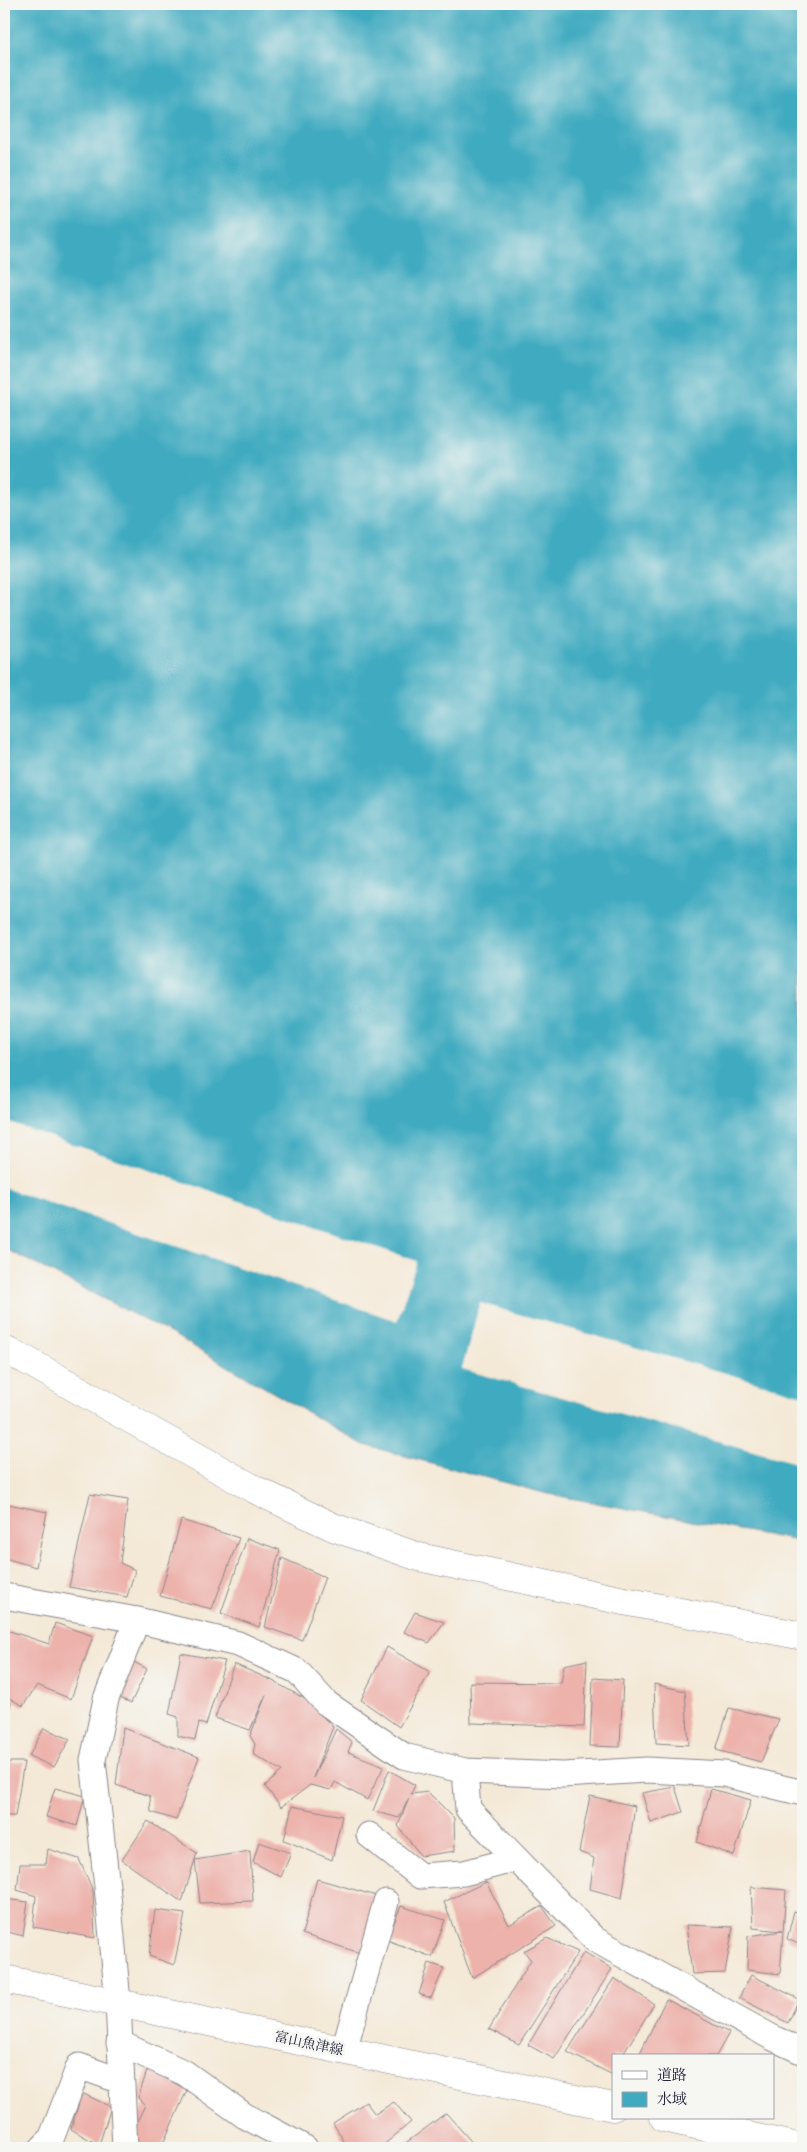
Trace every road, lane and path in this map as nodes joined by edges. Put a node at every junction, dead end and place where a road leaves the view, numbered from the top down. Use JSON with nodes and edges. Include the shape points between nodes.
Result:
{"nodes":[{"id":1,"x":4,"y":1350,"type":"edge"},
{"id":2,"x":4,"y":1596,"type":"edge"},
{"id":3,"x":137,"y":1620,"type":"junction"},
{"id":4,"x":803,"y":1636,"type":"edge"},
{"id":5,"x":465,"y":1770,"type":"junction"},
{"id":6,"x":803,"y":1794,"type":"edge"},
{"id":7,"x":369,"y":1835,"type":"dead end"},
{"id":8,"x":516,"y":1859,"type":"junction"},
{"id":9,"x":386,"y":1902,"type":"dead end"},
{"id":10,"x":4,"y":1979,"type":"edge"},
{"id":11,"x":118,"y":2002,"type":"junction"},
{"id":12,"x":119,"y":2043,"type":"junction"},
{"id":13,"x":344,"y":2050,"type":"junction"},
{"id":14,"x":803,"y":2052,"type":"edge"},
{"id":15,"x":121,"y":2081,"type":"junction"},
{"id":16,"x":612,"y":2108,"type":"edge"},
{"id":17,"x":669,"y":2120,"type":"edge"},
{"id":18,"x":719,"y":2139,"type":"edge"},
{"id":19,"x":42,"y":2148,"type":"edge"},
{"id":20,"x":125,"y":2148,"type":"edge"},
{"id":21,"x":305,"y":2148,"type":"edge"},
{"id":22,"x":803,"y":2148,"type":"edge"}],
"edges":[{"from":1,"to":4,"type":"street","via":[[254,1489],[333,1527],[419,1557]]},
{"from":2,"to":3,"type":"street"},
{"from":3,"to":5,"type":"street","via":[[238,1644],[297,1671],[326,1703],[404,1756]]},
{"from":3,"to":11,"type":"street","via":[[106,1699],[93,1760]]},
{"from":5,"to":6,"type":"street","via":[[562,1776],[646,1770],[724,1774]]},
{"from":5,"to":8,"type":"street","via":[[468,1809]]},
{"from":7,"to":8,"type":"street","via":[[420,1876],[464,1873]]},
{"from":8,"to":14,"type":"street","via":[[594,1939]]},
{"from":9,"to":13,"type":"street"},
{"from":10,"to":11,"type":"street","name":"富山魚津線"},
{"from":11,"to":12,"type":"street"},
{"from":11,"to":13,"type":"street","name":"富山魚津線"},
{"from":12,"to":15,"type":"street"},
{"from":12,"to":21,"type":"street","via":[[185,2073],[245,2116]]},
{"from":13,"to":16,"type":"street","name":"富山魚津線"},
{"from":15,"to":19,"type":"street","via":[[80,2066],[51,2139]]},
{"from":15,"to":20,"type":"street"},
{"from":17,"to":18,"type":"street"},
{"from":18,"to":22,"type":"street"}]}
